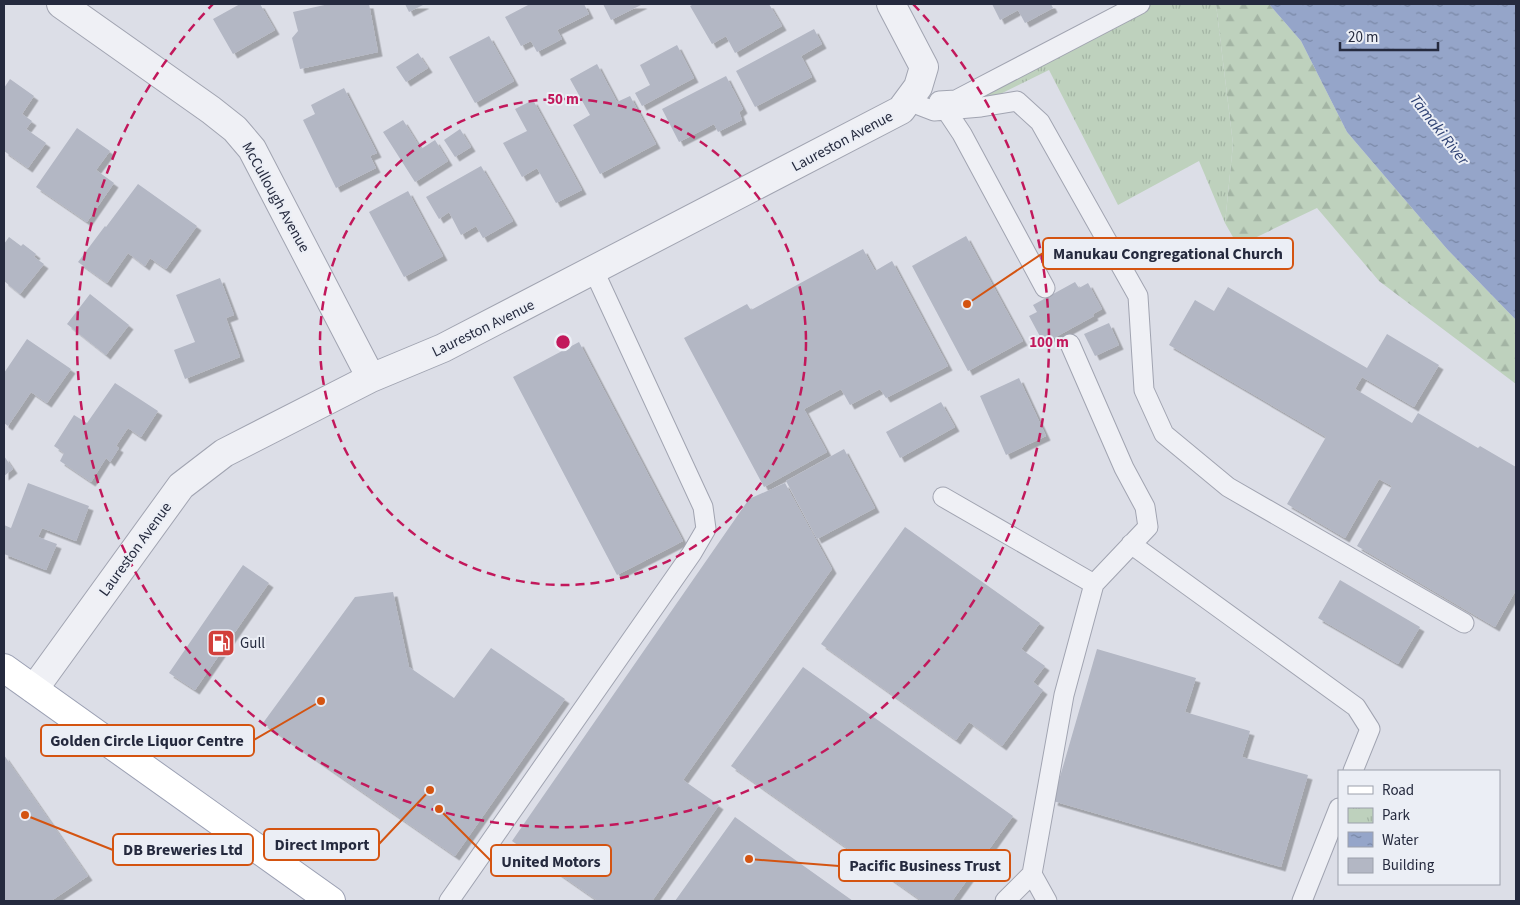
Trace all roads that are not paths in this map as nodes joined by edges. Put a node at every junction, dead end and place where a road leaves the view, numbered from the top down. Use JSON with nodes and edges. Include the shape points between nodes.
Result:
{"nodes":[{"id":1,"x":61,"y":4,"type":"edge"},
{"id":2,"x":891,"y":4,"type":"edge"},
{"id":3,"x":1140,"y":4,"type":"edge"},
{"id":4,"x":908,"y":101,"type":"junction"},
{"id":5,"x":946,"y":110,"type":"junction"},
{"id":6,"x":594,"y":271,"type":"junction"},
{"id":7,"x":1045,"y":288,"type":"dead end"},
{"id":8,"x":1070,"y":344,"type":"dead end"},
{"id":9,"x":371,"y":378,"type":"junction"},
{"id":10,"x":943,"y":497,"type":"dead end"},
{"id":11,"x":1131,"y":544,"type":"junction"},
{"id":12,"x":1094,"y":584,"type":"junction"},
{"id":13,"x":1464,"y":623,"type":"dead end"},
{"id":14,"x":4,"y":668,"type":"edge"},
{"id":15,"x":34,"y":689,"type":"junction"},
{"id":16,"x":1353,"y":770,"type":"edge"},
{"id":17,"x":1338,"y":811,"type":"edge"},
{"id":18,"x":1032,"y":874,"type":"junction"},
{"id":19,"x":331,"y":901,"type":"edge"},
{"id":20,"x":449,"y":901,"type":"edge"},
{"id":21,"x":1005,"y":901,"type":"edge"},
{"id":22,"x":1047,"y":901,"type":"edge"},
{"id":23,"x":1302,"y":901,"type":"edge"}],
"edges":[{"from":1,"to":9,"type":"street","name":"McCullough Avenue","via":[[235,128],[252,148]]},
{"from":2,"to":4,"type":"street","name":"Laureston Avenue","via":[[924,67],[918,87]]},
{"from":3,"to":4,"type":"lane","via":[[956,100]]},
{"from":4,"to":5,"type":"lane","via":[[934,111]]},
{"from":4,"to":6,"type":"street","name":"Laureston Avenue","via":[[901,110]]},
{"from":5,"to":7,"type":"lane"},
{"from":5,"to":13,"type":"lane","via":[[1017,101],[1040,122],[1138,296],[1144,390],[1164,434],[1228,487]]},
{"from":6,"to":9,"type":"street","name":"Laureston Avenue","via":[[443,348]]},
{"from":6,"to":20,"type":"lane","via":[[703,507],[706,529]]},
{"from":8,"to":11,"type":"lane","via":[[1124,468],[1145,507],[1148,527]]},
{"from":9,"to":15,"type":"street","name":"Laureston Avenue","via":[[224,452],[181,486]]},
{"from":10,"to":12,"type":"lane"},
{"from":11,"to":12,"type":"lane"},
{"from":11,"to":16,"type":"lane","via":[[1356,707],[1370,729]]},
{"from":12,"to":18,"type":"lane","via":[[1064,695]]},
{"from":14,"to":15,"type":"main road"},
{"from":15,"to":19,"type":"main road"},
{"from":17,"to":23,"type":"lane"},
{"from":18,"to":21,"type":"lane"},
{"from":18,"to":22,"type":"lane"}]}
